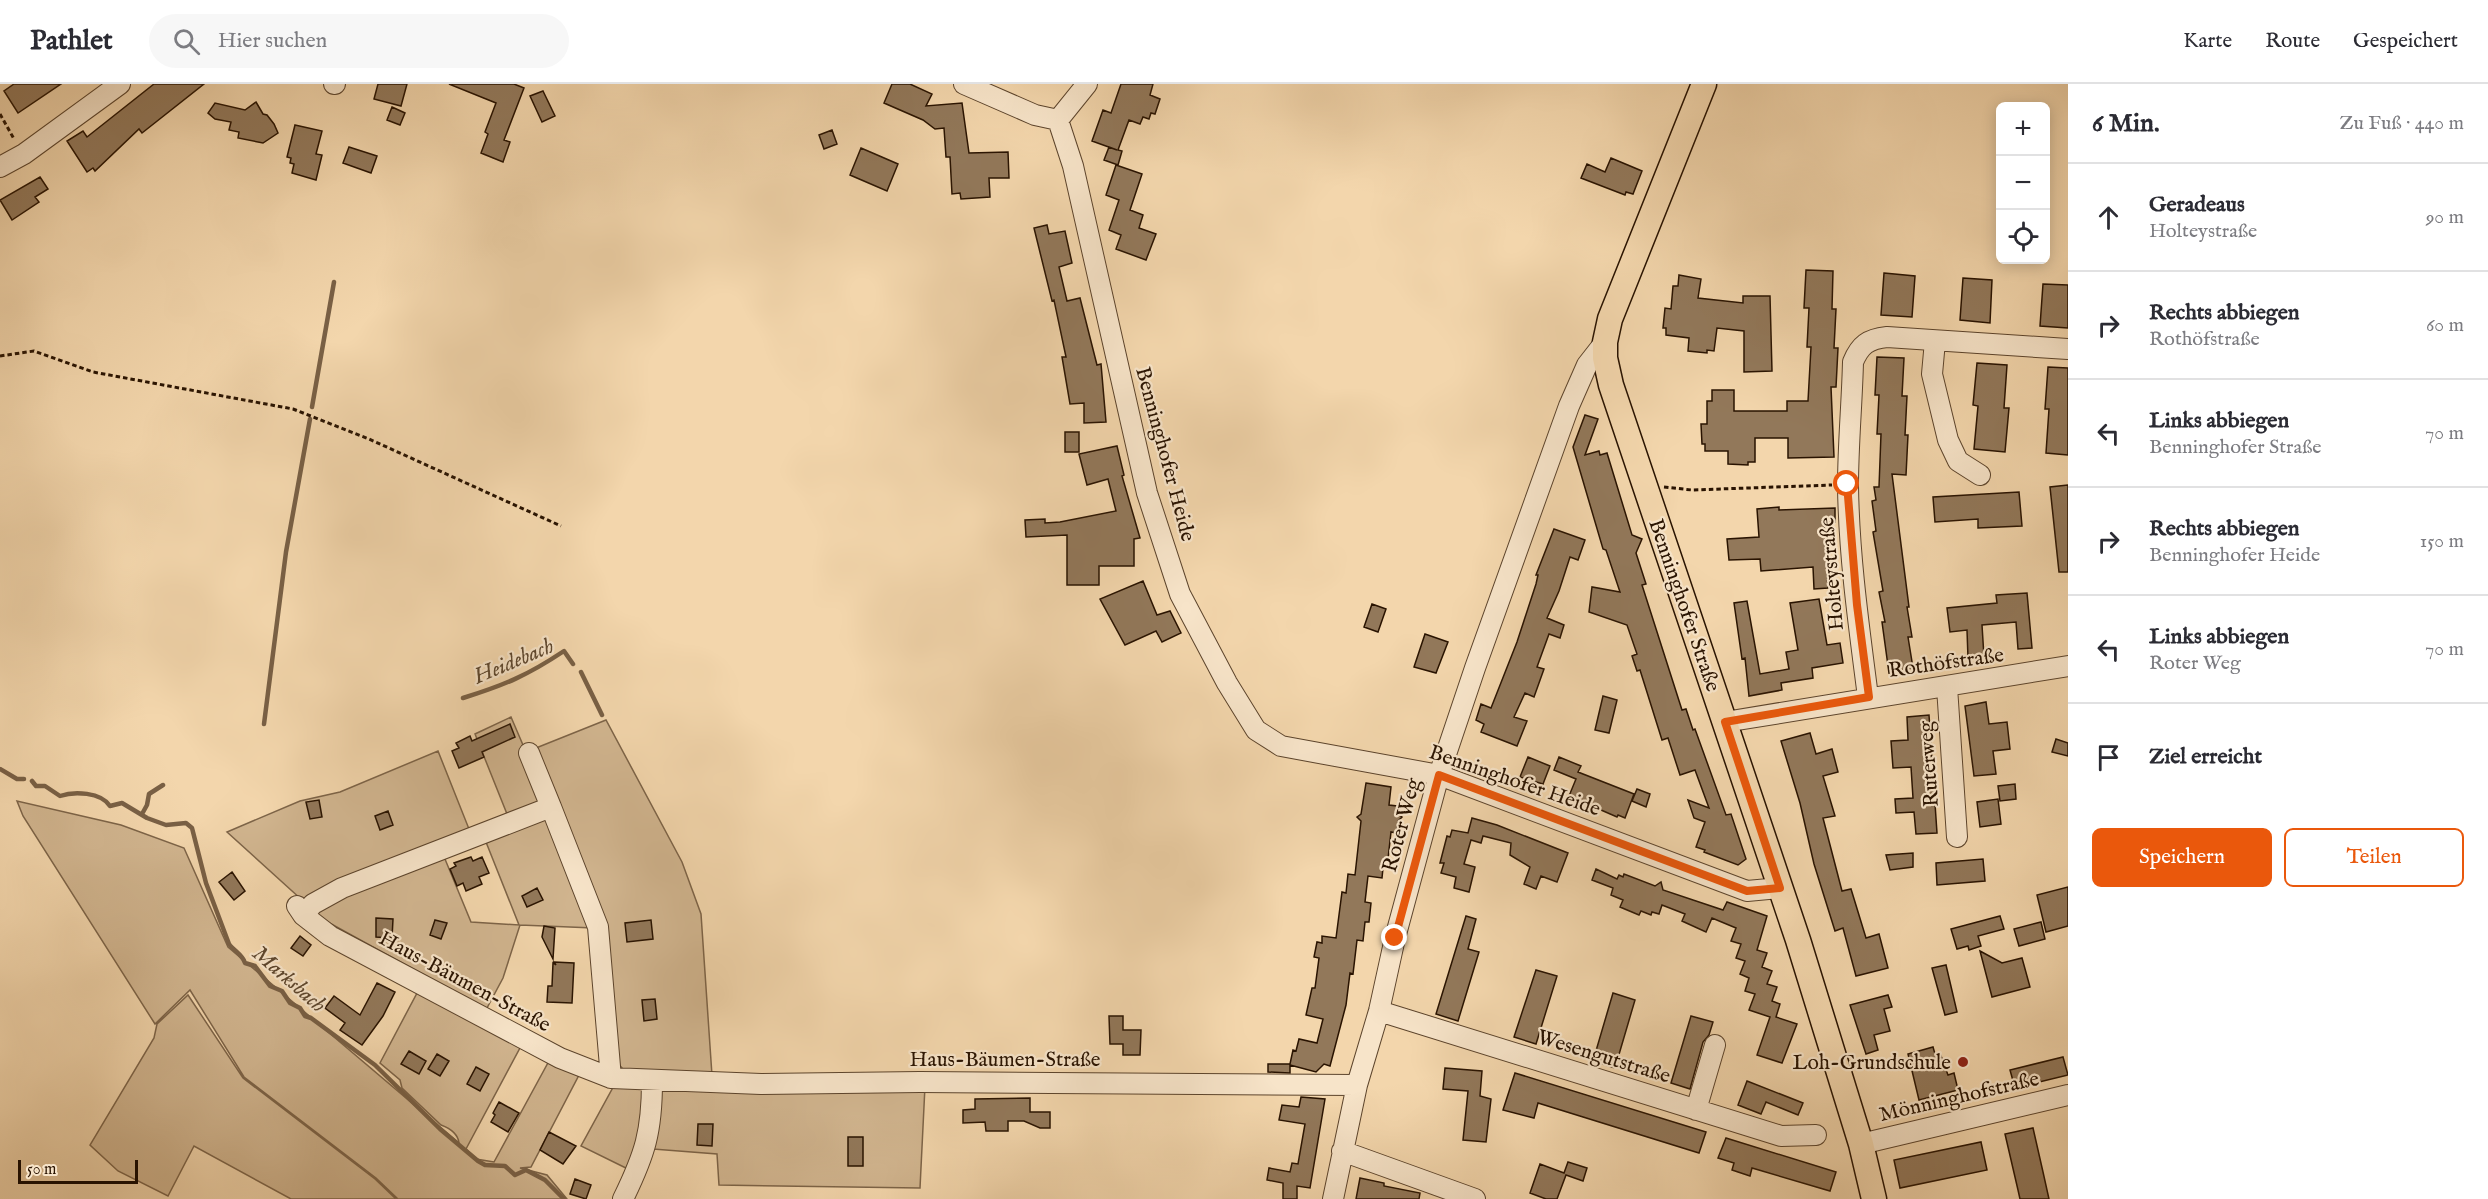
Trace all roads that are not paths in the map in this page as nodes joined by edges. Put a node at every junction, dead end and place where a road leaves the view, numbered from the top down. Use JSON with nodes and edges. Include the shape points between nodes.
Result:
{"nodes":[{"id":1,"x":120,"y":84,"type":"edge"},
{"id":2,"x":964,"y":84,"type":"edge"},
{"id":3,"x":1087,"y":84,"type":"edge"},
{"id":4,"x":1704,"y":84,"type":"edge"},
{"id":5,"x":1058,"y":120,"type":"junction"},
{"id":6,"x":0,"y":167,"type":"edge"},
{"id":7,"x":1935,"y":341,"type":"junction"},
{"id":8,"x":1605,"y":342,"type":"junction"},
{"id":9,"x":2068,"y":349,"type":"edge"},
{"id":10,"x":1980,"y":475,"type":"dead end"},
{"id":11,"x":2068,"y":666,"type":"edge"},
{"id":12,"x":1947,"y":687,"type":"junction"},
{"id":13,"x":1869,"y":697,"type":"junction"},
{"id":14,"x":1725,"y":722,"type":"junction"},
{"id":15,"x":529,"y":753,"type":"dead end"},
{"id":16,"x":1439,"y":775,"type":"junction"},
{"id":17,"x":551,"y":807,"type":"junction"},
{"id":18,"x":1957,"y":837,"type":"dead end"},
{"id":19,"x":1780,"y":888,"type":"junction"},
{"id":20,"x":1380,"y":1011,"type":"junction"},
{"id":21,"x":1715,"y":1046,"type":"dead end"},
{"id":22,"x":611,"y":1078,"type":"junction"},
{"id":23,"x":652,"y":1081,"type":"junction"},
{"id":24,"x":1357,"y":1085,"type":"junction"},
{"id":25,"x":2068,"y":1095,"type":"edge"},
{"id":26,"x":1696,"y":1110,"type":"junction"},
{"id":27,"x":1816,"y":1135,"type":"dead end"},
{"id":28,"x":1861,"y":1144,"type":"junction"},
{"id":29,"x":1342,"y":1150,"type":"junction"},
{"id":30,"x":623,"y":1199,"type":"edge"},
{"id":31,"x":1333,"y":1199,"type":"edge"},
{"id":32,"x":1476,"y":1199,"type":"edge"},
{"id":33,"x":1874,"y":1199,"type":"edge"}],
"edges":[{"from":1,"to":6,"type":"street"},
{"from":2,"to":5,"type":"street","via":[[1035,115]]},
{"from":3,"to":5,"type":"street"},
{"from":4,"to":8,"type":"main road","name":"Benninghofer Straße","via":[[1621,291]]},
{"from":5,"to":16,"type":"street","name":"Benninghofer Heide","via":[[1073,166],[1147,493],[1180,594],[1227,683],[1256,730],[1281,746]]},
{"from":7,"to":9,"type":"street","name":"Holteystraße"},
{"from":7,"to":10,"type":"street","via":[[1932,374],[1948,440],[1958,461]]},
{"from":7,"to":13,"type":"street","name":"Holteystraße","via":[[1876,338],[1857,351],[1853,362],[1848,484]]},
{"from":8,"to":14,"type":"main road","name":"Benninghofer Straße","via":[[1611,385]]},
{"from":8,"to":16,"type":"street","name":"Roter Weg","via":[[1587,365],[1569,406]]},
{"from":11,"to":12,"type":"street","name":"Rothöfstraße"},
{"from":12,"to":13,"type":"street","name":"Rothöfstraße"},
{"from":12,"to":18,"type":"street","name":"Ruterweg"},
{"from":13,"to":14,"type":"street","name":"Rothöfstraße"},
{"from":14,"to":19,"type":"main road","name":"Benninghofer Straße"},
{"from":15,"to":17,"type":"street"},
{"from":16,"to":19,"type":"street","name":"Benninghofer Heide","via":[[1747,891]]},
{"from":16,"to":20,"type":"street","name":"Roter Weg","via":[[1395,938]]},
{"from":17,"to":22,"type":"street","via":[[598,927]]},
{"from":17,"to":22,"type":"street","name":"Haus-Bäumen-Straße","via":[[342,888],[300,910],[340,942],[560,1058]]},
{"from":19,"to":28,"type":"main road","name":"Benninghofer Straße"},
{"from":20,"to":24,"type":"street","name":"Roter Weg"},
{"from":20,"to":26,"type":"street","name":"Wesengutstraße"},
{"from":21,"to":26,"type":"street"},
{"from":22,"to":23,"type":"street","name":"Haus-Bäumen-Straße"},
{"from":23,"to":24,"type":"street","name":"Haus-Bäumen-Straße"},
{"from":23,"to":30,"type":"street","via":[[647,1143]]},
{"from":24,"to":29,"type":"street","name":"Roter Weg"},
{"from":25,"to":28,"type":"street","name":"Mönninghofstraße"},
{"from":26,"to":27,"type":"street","name":"Wesengutstraße","via":[[1781,1136]]},
{"from":28,"to":33,"type":"main road","name":"Benninghofer Straße"},
{"from":29,"to":31,"type":"street","name":"Roter Weg"},
{"from":29,"to":32,"type":"street"}]}
